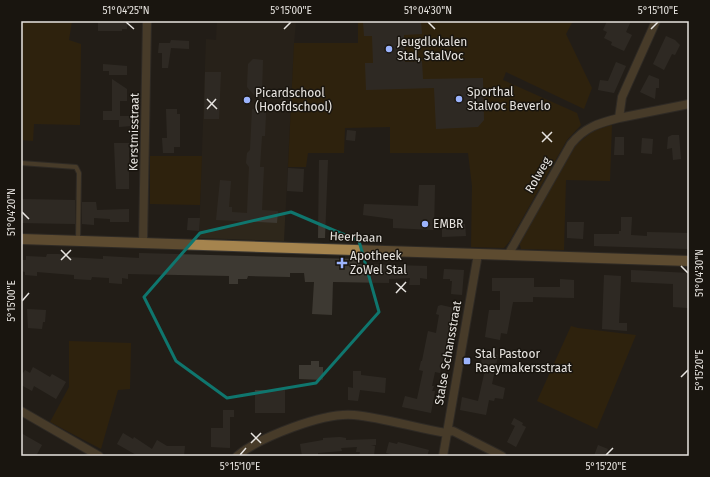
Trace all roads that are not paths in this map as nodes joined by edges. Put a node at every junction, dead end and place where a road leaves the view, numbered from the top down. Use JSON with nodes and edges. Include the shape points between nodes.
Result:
{"nodes":[{"id":1,"x":147,"y":21,"type":"edge"},
{"id":2,"x":656,"y":21,"type":"edge"},
{"id":3,"x":689,"y":104,"type":"edge"},
{"id":4,"x":619,"y":118,"type":"junction"},
{"id":5,"x":21,"y":163,"type":"edge"},
{"id":6,"x":21,"y":239,"type":"edge"},
{"id":7,"x":78,"y":241,"type":"junction"},
{"id":8,"x":143,"y":243,"type":"junction"},
{"id":9,"x":478,"y":254,"type":"junction"},
{"id":10,"x":508,"y":255,"type":"junction"},
{"id":11,"x":689,"y":261,"type":"edge"},
{"id":12,"x":21,"y":411,"type":"edge"},
{"id":13,"x":446,"y":433,"type":"junction"},
{"id":14,"x":97,"y":456,"type":"edge"},
{"id":15,"x":237,"y":456,"type":"edge"},
{"id":16,"x":443,"y":456,"type":"edge"},
{"id":17,"x":502,"y":456,"type":"edge"}],
"edges":[{"from":1,"to":8,"type":"street","name":"Kerstmisstraat"},
{"from":2,"to":4,"type":"street","via":[[622,97]]},
{"from":3,"to":4,"type":"street","name":"Rolweg"},
{"from":4,"to":10,"type":"street","name":"Rolweg","via":[[591,126],[571,144]]},
{"from":5,"to":7,"type":"lane","via":[[76,167],[79,173]]},
{"from":6,"to":7,"type":"street","name":"Heerbaan"},
{"from":7,"to":8,"type":"street","name":"Heerbaan"},
{"from":8,"to":9,"type":"street","name":"Heerbaan"},
{"from":9,"to":10,"type":"street","name":"Heerbaan"},
{"from":9,"to":13,"type":"street","name":"Stalse Schansstraat"},
{"from":10,"to":11,"type":"street","name":"Heerbaan"},
{"from":12,"to":14,"type":"street"},
{"from":13,"to":15,"type":"street","via":[[385,419],[352,415],[334,417],[270,436]]},
{"from":13,"to":16,"type":"street","name":"Stalse Schansstraat"},
{"from":13,"to":17,"type":"street","via":[[453,431]]}]}
